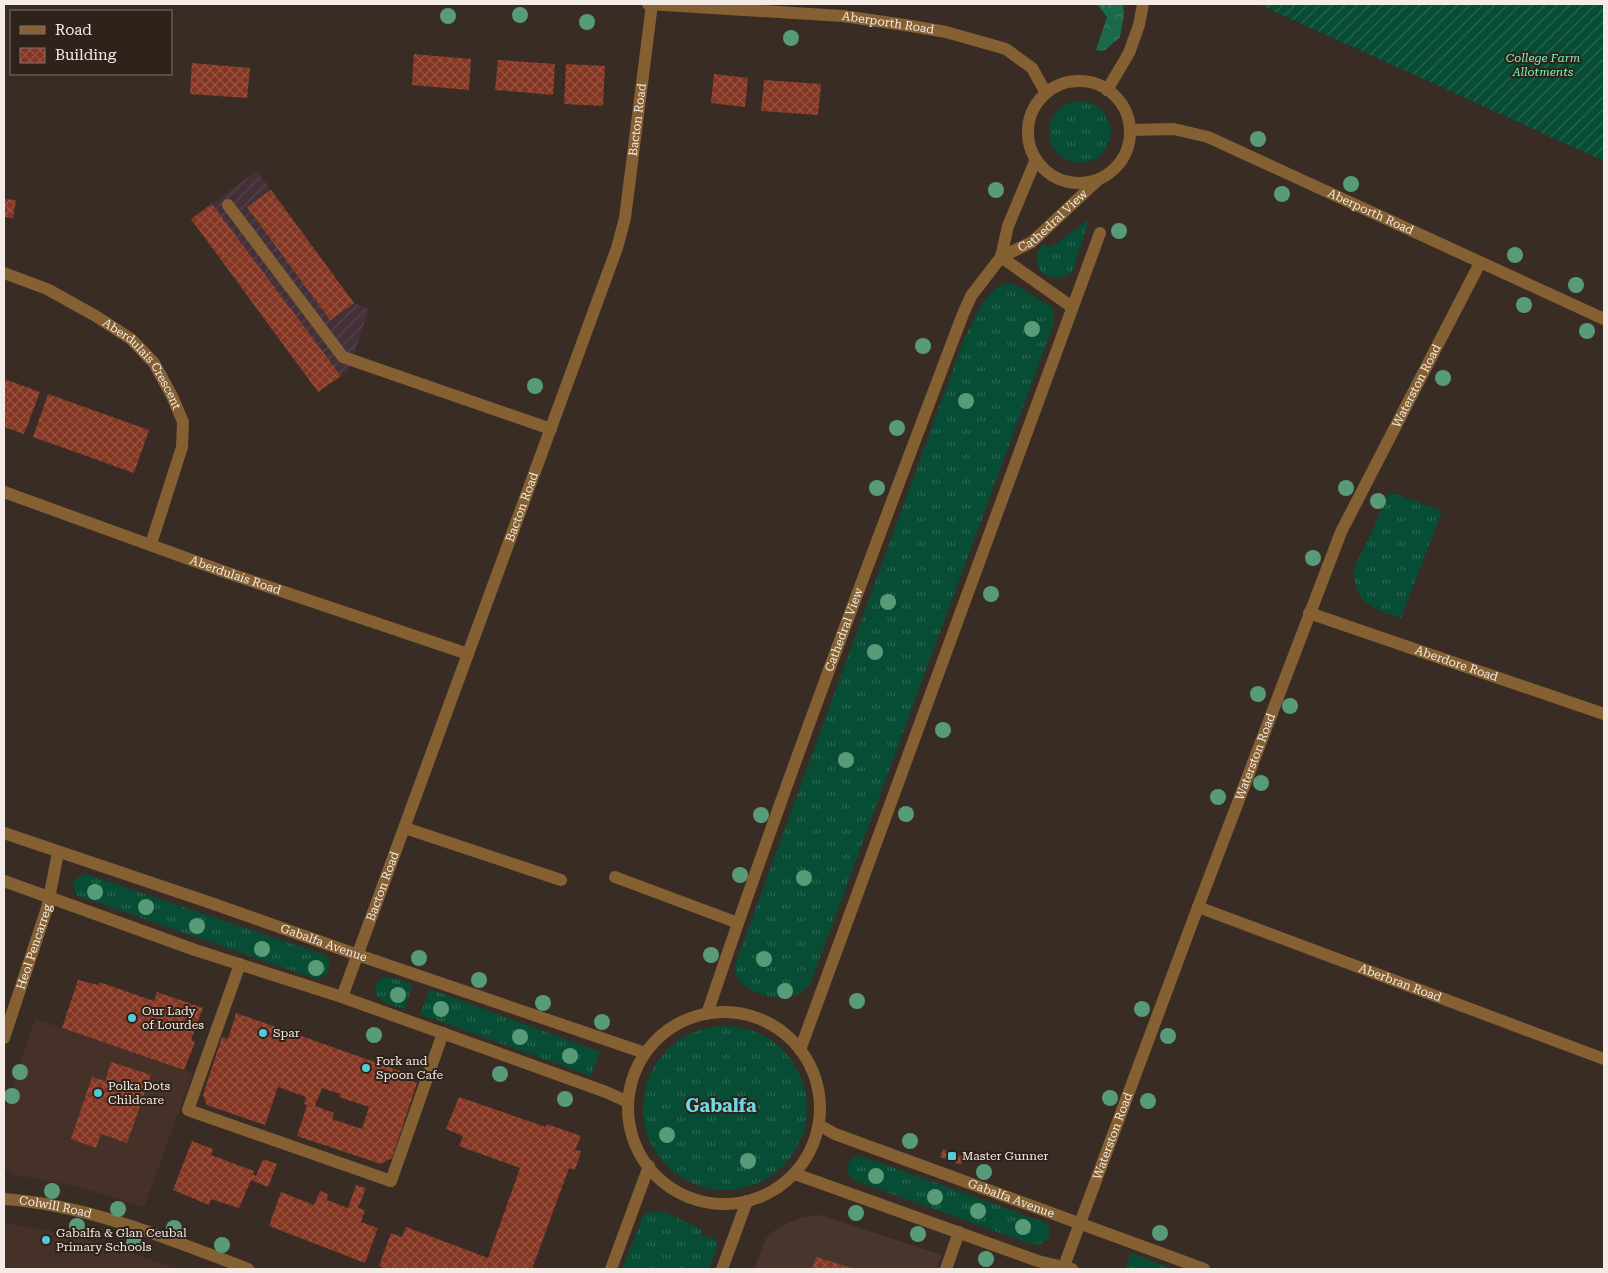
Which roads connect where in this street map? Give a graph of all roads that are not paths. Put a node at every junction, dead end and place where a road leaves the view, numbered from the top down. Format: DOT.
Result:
graph roads {
  1 [pos="650,4"];
  2 [pos="1143,4"];
  3 [pos="1108,90"];
  4 [pos="1046,93"];
  5 [pos="1130,130"];
  6 [pos="1036,159"];
  7 [pos="1099,179"];
  8 [pos="228,205"];
  9 [pos="1100,233"];
  10 [pos="1001,257"];
  11 [pos="1480,263"];
  12 [pos="4,273"];
  13 [pos="1072,307"];
  14 [pos="1604,319"];
  15 [pos="551,429"];
  16 [pos="4,492"];
  17 [pos="151,544"];
  18 [pos="1309,613"];
  19 [pos="468,654"];
  20 [pos="1604,714"];
  21 [pos="405,828"];
  22 [pos="4,833"];
  23 [pos="58,853"];
  24 [pos="615,877"];
  25 [pos="561,880"];
  26 [pos="4,881"];
  27 [pos="49,897"];
  28 [pos="1198,907"];
  29 [pos="738,922"];
  30 [pos="358,955"];
  31 [pos="240,964"];
  32 [pos="342,997"];
  33 [pos="707,1014"];
  34 [pos="443,1033"];
  35 [pos="4,1038"];
  36 [pos="800,1050"];
  37 [pos="642,1052"];
  38 [pos="1604,1060"];
  39 [pos="626,1101"];
  40 [pos="819,1125"];
  41 [pos="648,1166"];
  42 [pos="798,1175"];
  43 [pos="4,1199"];
  44 [pos="747,1200"];
  45 [pos="1081,1224"];
  46 [pos="959,1232"];
  47 [pos="1068,1268"];
  48 [pos="248,1269"];
  49 [pos="610,1269"];
  50 [pos="722,1269"];
  51 [pos="946,1269"];
  52 [pos="1204,1269"];
  1 -- 4 [label="street, Aberporth Road"];
  1 -- 15 [label="street, Bacton Road"];
  2 -- 3 [label="street"];
  3 -- 4 [label="street"];
  3 -- 5 [label="street"];
  4 -- 6 [label="street"];
  5 -- 7 [label="street"];
  5 -- 11 [label="street, Aberporth Road"];
  6 -- 7 [label="street"];
  6 -- 10 [label="street, Cathedral View"];
  7 -- 10 [label="street, Cathedral View"];
  8 -- 15 [label="street"];
  9 -- 13 [label="street"];
  10 -- 13 [label="street, Cathedral View"];
  10 -- 29 [label="street, Cathedral View"];
  11 -- 14 [label="street, Aberporth Road"];
  11 -- 18 [label="street, Waterston Road"];
  12 -- 17 [label="street, Aberdulais Crescent"];
  13 -- 36 [label="street"];
  15 -- 19 [label="street, Bacton Road"];
  16 -- 17 [label="street, Aberdulais Road"];
  17 -- 19 [label="street, Aberdulais Road"];
  18 -- 20 [label="street, Aberdore Road"];
  18 -- 28 [label="street, Waterston Road"];
  19 -- 21 [label="street, Bacton Road"];
  21 -- 25 [label="street"];
  21 -- 30 [label="street, Bacton Road"];
  22 -- 23 [label="street, Gabalfa Avenue"];
  23 -- 27 [label="street, Heol Pencarreg"];
  23 -- 30 [label="street, Gabalfa Avenue"];
  24 -- 29 [label="street"];
  26 -- 27 [label="street"];
  27 -- 31 [label="street"];
  27 -- 35 [label="street, Heol Pencarreg"];
  28 -- 38 [label="street, Aberbran Road"];
  28 -- 45 [label="street, Waterston Road"];
  29 -- 33 [label="street, Cathedral View"];
  30 -- 32 [label="street, Bacton Road"];
  30 -- 37 [label="street, Gabalfa Avenue"];
  31 -- 32 [label="street"];
  31 -- 34 [label="street"];
  32 -- 34 [label="street"];
  33 -- 36 [label="street"];
  33 -- 37 [label="street"];
  34 -- 39 [label="street"];
  36 -- 40 [label="street"];
  37 -- 39 [label="street"];
  39 -- 41 [label="street"];
  40 -- 42 [label="street"];
  40 -- 45 [label="street, Gabalfa Avenue"];
  41 -- 44 [label="street"];
  41 -- 49 [label="street"];
  42 -- 44 [label="street"];
  42 -- 46 [label="street"];
  43 -- 48 [label="street, Colwill Road"];
  44 -- 50 [label="street"];
  45 -- 47 [label="street, Waterston Road"];
  45 -- 52 [label="street, Gabalfa Avenue"];
  46 -- 47 [label="street"];
  46 -- 51 [label="street"];
}
